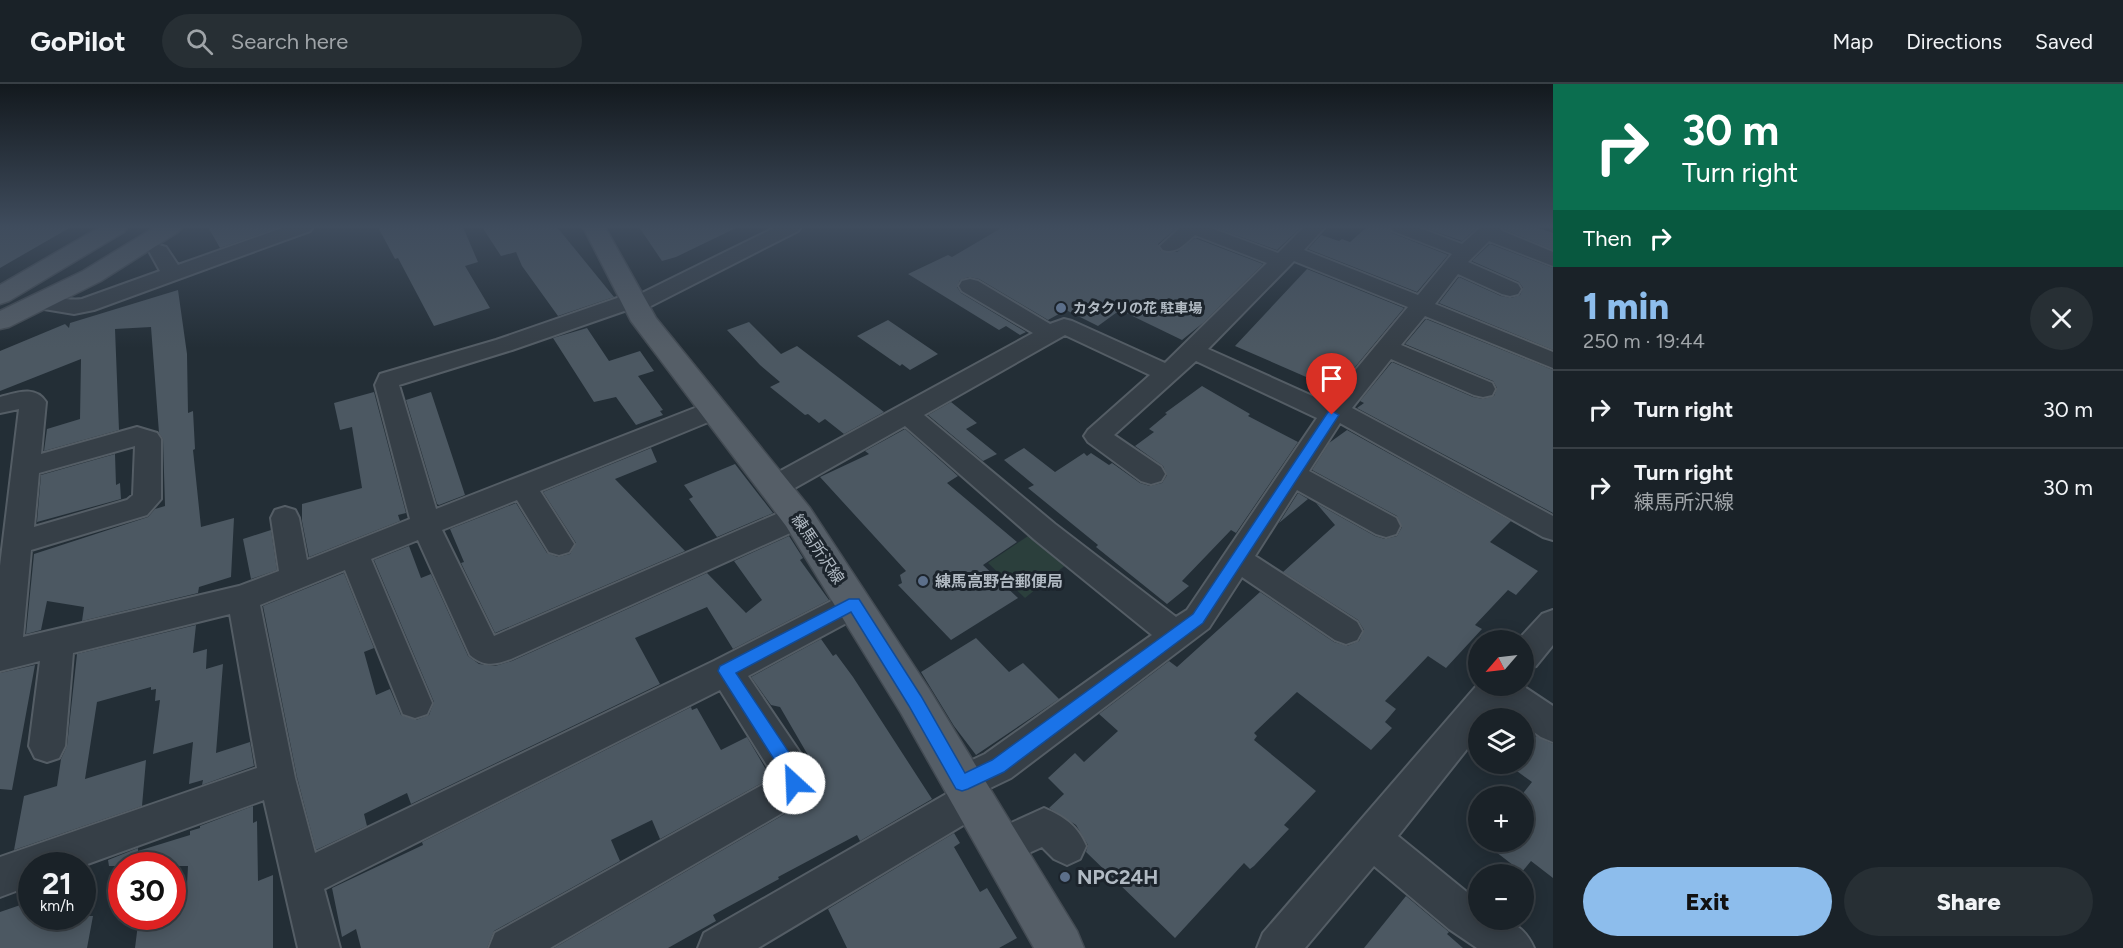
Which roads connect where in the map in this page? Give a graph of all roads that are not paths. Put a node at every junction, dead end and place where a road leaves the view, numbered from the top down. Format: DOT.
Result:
graph roads {
  1 [pos="48,267"];
  2 [pos="79,267"];
  3 [pos="106,267"];
  4 [pos="169,267"];
  5 [pos="188,267"];
  6 [pos="615,267"];
  7 [pos="706,267"];
  8 [pos="1274,267"];
  9 [pos="1317,267"];
  10 [pos="1452,267"];
  11 [pos="1475,267"];
  12 [pos="172,273"];
  13 [pos="970,286"];
  14 [pos="1510,289"];
  15 [pos="0,296"];
  16 [pos="40,302"];
  17 [pos="633,303"];
  18 [pos="1421,305"];
  19 [pos="0,316"];
  20 [pos="0,321"];
  21 [pos="1067,327"];
  22 [pos="1387,348"];
  23 [pos="1552,361"];
  24 [pos="1177,363"];
  25 [pos="1483,389"];
  26 [pos="0,405"];
  27 [pos="714,411"];
  28 [pos="1334,412"];
  29 [pos="906,413"];
  30 [pos="27,467"];
  31 [pos="1151,474"];
  32 [pos="1293,475"];
  33 [pos="523,487"];
  34 [pos="774,487"];
  35 [pos="798,517"];
  36 [pos="285,518"];
  37 [pos="426,526"];
  38 [pos="1386,526"];
  39 [pos="1553,529"];
  40 [pos="18,543"];
  41 [pos="559,544"];
  42 [pos="354,554"];
  43 [pos="1237,559"];
  44 [pos="296,577"];
  45 [pos="243,597"];
  46 [pos="854,604"];
  47 [pos="1553,623"];
  48 [pos="1346,631"];
  49 [pos="1175,635"];
  50 [pos="58,643"];
  51 [pos="1534,645"];
  52 [pos="2,657"];
  53 [pos="726,671"];
  54 [pos="1489,696"];
  55 [pos="1511,696"];
  56 [pos="415,703"];
  57 [pos="1553,726"];
  58 [pos="47,746"];
  59 [pos="277,778"];
  60 [pos="967,791"];
  61 [pos="1372,839"];
  62 [pos="1067,846"];
  63 [pos="1000,848"];
  64 [pos="0,877"];
  65 [pos="302,879"];
  66 [pos="320,948"];
  67 [pos="510,948"];
  68 [pos="719,948"];
  69 [pos="1060,948"];
  70 [pos="1278,948"];
  71 [pos="1513,948"];
  1 -- 15 [label="main road"];
  2 -- 19 [label="main road"];
  3 -- 16 [label="main road"];
  4 -- 12 [label="street"];
  5 -- 12 [label="street"];
  6 -- 17 [label="main road, 練馬所沢線"];
  7 -- 17 [label="street"];
  8 -- 24 [label="street"];
  9 -- 18 [label="street"];
  10 -- 18 [label="street"];
  11 -- 14 [label="street"];
  12 -- 16 [label="street"];
  13 -- 21 [label="street"];
  16 -- 20 [label="main road"];
  17 -- 27 [label="main road, 練馬所沢線"];
  17 -- 37 [label="street"];
  18 -- 22 [label="street"];
  18 -- 23 [label="street"];
  21 -- 24 [label="street"];
  21 -- 29 [label="street"];
  22 -- 25 [label="street"];
  22 -- 28 [label="street"];
  24 -- 28 [label="street"];
  24 -- 31 [label="street"];
  26 -- 30 [label="street"];
  27 -- 33 [label="street"];
  27 -- 34 [label="main road, 練馬所沢線"];
  28 -- 32 [label="street"];
  28 -- 39 [label="street"];
  29 -- 34 [label="street"];
  29 -- 49 [label="street"];
  30 -- 40 [label="street"];
  30 -- 40 [label="street"];
  32 -- 38 [label="street"];
  32 -- 43 [label="street"];
  33 -- 37 [label="street"];
  33 -- 41 [label="street"];
  34 -- 35 [label="main road, 練馬所沢線"];
  35 -- 37 [label="street"];
  35 -- 46 [label="main road, 練馬所沢線"];
  36 -- 44 [label="street"];
  37 -- 42 [label="street"];
  40 -- 52 [label="street"];
  42 -- 44 [label="street"];
  42 -- 56 [label="street"];
  43 -- 48 [label="street"];
  43 -- 49 [label="street"];
  44 -- 45 [label="street"];
  45 -- 50 [label="street"];
  45 -- 59 [label="street"];
  46 -- 53 [label="street"];
  46 -- 60 [label="main road, 練馬所沢線"];
  47 -- 51 [label="street"];
  49 -- 60 [label="street"];
  50 -- 52 [label="street"];
  50 -- 58 [label="street"];
  53 -- 65 [label="street"];
  53 -- 67 [label="street"];
  54 -- 61 [label="street"];
  55 -- 57 [label="street"];
  59 -- 64 [label="street"];
  59 -- 65 [label="street"];
  60 -- 63 [label="main road, 練馬所沢線"];
  60 -- 68 [label="street"];
  61 -- 70 [label="street"];
  61 -- 71 [label="street"];
  62 -- 63 [label="street"];
  63 -- 69 [label="main road, 練馬所沢線"];
  65 -- 66 [label="street"];
}
